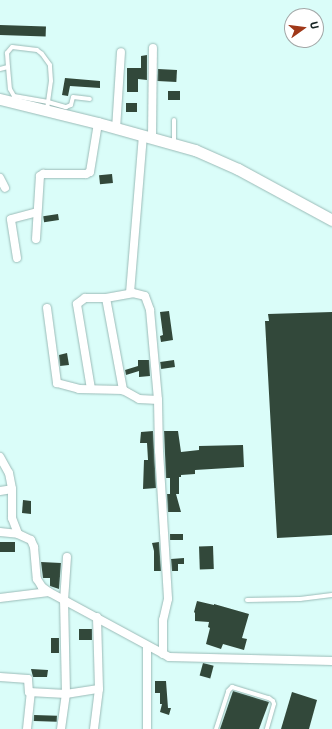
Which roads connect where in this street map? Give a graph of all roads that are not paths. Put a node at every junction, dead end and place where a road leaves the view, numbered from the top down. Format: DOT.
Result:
graph roads {
  1 [pos="154,48"];
  2 [pos="121,52"];
  3 [pos="8,67"];
  4 [pos="0,68"];
  5 [pos="0,99"];
  6 [pos="90,99"];
  7 [pos="47,106"];
  8 [pos="174,120"];
  9 [pos="98,123"];
  10 [pos="116,129"];
  11 [pos="147,137"];
  12 [pos="174,144"];
  13 [pos="0,178"];
  14 [pos="5,188"];
  15 [pos="36,212"];
  16 [pos="332,220"];
  17 [pos="36,239"];
  18 [pos="17,258"];
  19 [pos="130,293"];
  20 [pos="106,298"];
  21 [pos="48,308"];
  22 [pos="91,389"];
  23 [pos="124,390"];
  24 [pos="158,400"];
  25 [pos="0,457"];
  26 [pos="12,489"];
  27 [pos="0,491"];
  28 [pos="0,532"];
  29 [pos="18,534"];
  30 [pos="67,556"];
  31 [pos="49,592"];
  32 [pos="332,595"];
  33 [pos="0,598"];
  34 [pos="247,600"];
  35 [pos="64,601"];
  36 [pos="97,617"];
  37 [pos="147,646"];
  38 [pos="164,654"];
  39 [pos="332,661"];
  40 [pos="0,677"];
  41 [pos="99,689"];
  42 [pos="31,692"];
  43 [pos="66,694"];
  44 [pos="27,729"];
  45 [pos="60,729"];
  46 [pos="94,729"];
  47 [pos="147,729"];
  48 [pos="216,729"];
  49 [pos="267,729"];
  1 -- 11 [label="street"];
  2 -- 10 [label="street"];
  3 -- 4 [label="lane"];
  3 -- 7 [label="lane"];
  3 -- 7 [label="lane"];
  5 -- 7 [label="main road"];
  6 -- 7 [label="lane"];
  7 -- 9 [label="main road"];
  8 -- 12 [label="lane"];
  9 -- 10 [label="main road"];
  9 -- 15 [label="street"];
  10 -- 11 [label="main road"];
  11 -- 12 [label="main road"];
  11 -- 19 [label="street"];
  12 -- 16 [label="main road"];
  13 -- 14 [label="street"];
  15 -- 17 [label="street"];
  15 -- 18 [label="street"];
  19 -- 20 [label="street"];
  19 -- 24 [label="street"];
  20 -- 22 [label="street"];
  20 -- 23 [label="street"];
  21 -- 22 [label="street"];
  22 -- 23 [label="street"];
  23 -- 24 [label="street"];
  24 -- 38 [label="street"];
  25 -- 26 [label="street"];
  26 -- 27 [label="street"];
  26 -- 29 [label="street"];
  28 -- 29 [label="street"];
  29 -- 31 [label="street"];
  30 -- 35 [label="street"];
  31 -- 33 [label="street"];
  31 -- 35 [label="street"];
  32 -- 34 [label="lane"];
  35 -- 36 [label="street"];
  35 -- 43 [label="street"];
  36 -- 37 [label="street"];
  36 -- 41 [label="street"];
  37 -- 38 [label="street"];
  37 -- 47 [label="street"];
  38 -- 39 [label="street"];
  40 -- 42 [label="street"];
  41 -- 43 [label="street"];
  41 -- 46 [label="street"];
  42 -- 43 [label="street"];
  42 -- 44 [label="street"];
  43 -- 45 [label="street"];
  48 -- 49 [label="lane"];
}
